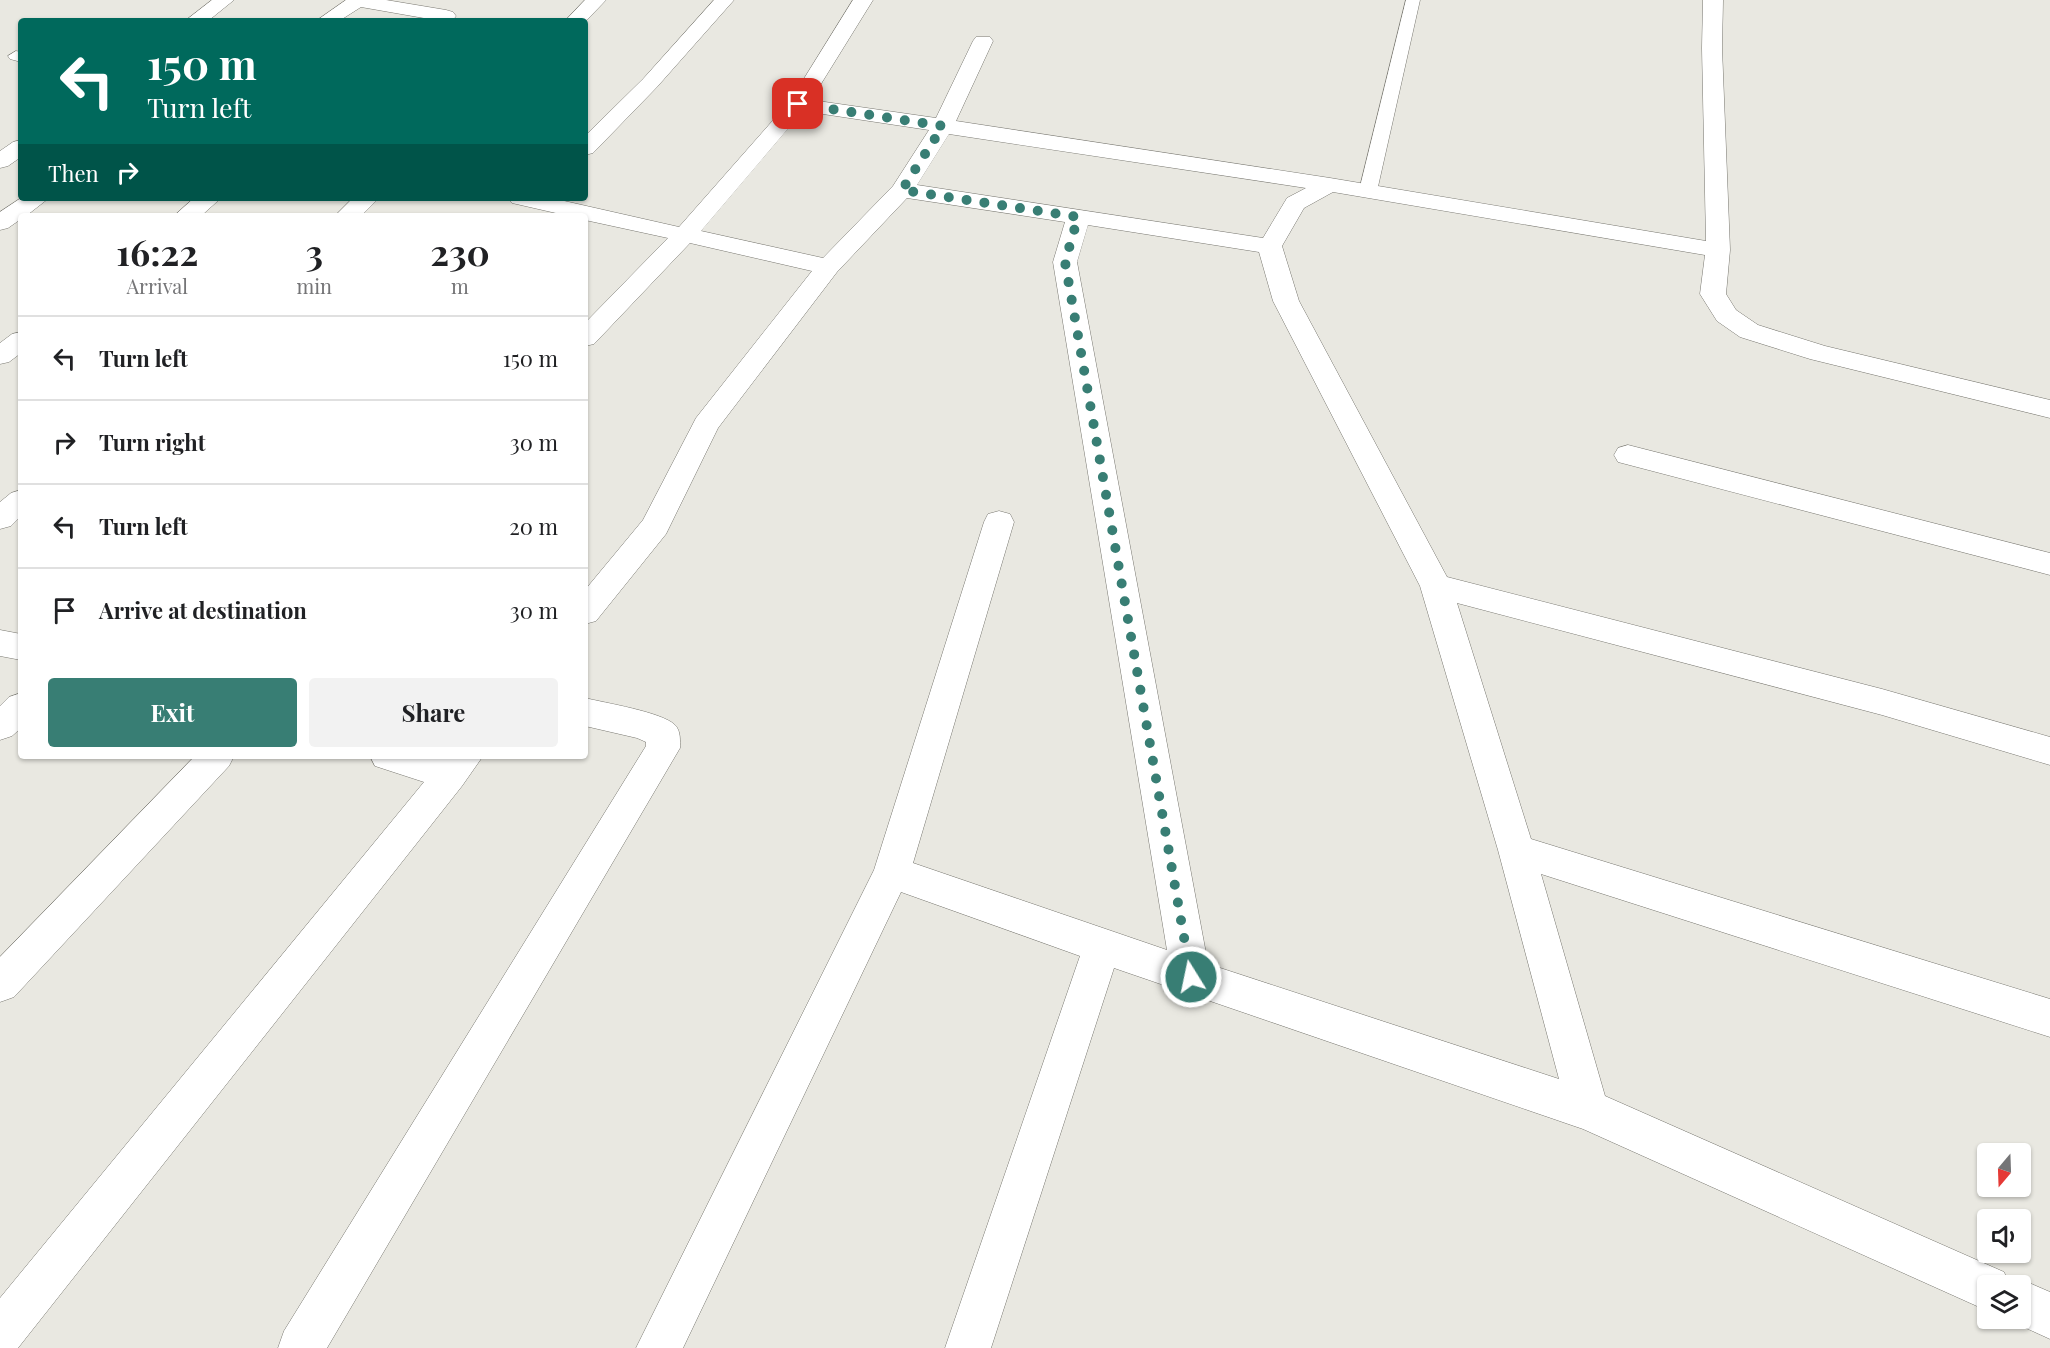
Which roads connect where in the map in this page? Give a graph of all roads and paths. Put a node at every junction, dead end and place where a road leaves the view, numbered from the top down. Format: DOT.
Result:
graph roads {
  1 [pos="224,0"];
  2 [pos="464,0"];
  3 [pos="596,0"];
  4 [pos="724,0"];
  5 [pos="863,0"];
  6 [pos="1413,0"];
  7 [pos="1713,0"];
  8 [pos="358,1"];
  9 [pos="199,18"];
  10 [pos="331,18"];
  11 [pos="442,18"];
  12 [pos="578,18"];
  13 [pos="983,41"];
  14 [pos="798,104"];
  15 [pos="943,126"];
  16 [pos="588,145"];
  17 [pos="18,149"];
  18 [pos="0,161"];
  19 [pos="1330,185"];
  20 [pos="902,190"];
  21 [pos="1368,191"];
  22 [pos="32,201"];
  23 [pos="205,201"];
  24 [pos="364,201"];
  25 [pos="527,203"];
  26 [pos="190,213"];
  27 [pos="350,213"];
  28 [pos="576,213"];
  29 [pos="588,215"];
  30 [pos="1078,217"];
  31 [pos="0,223"];
  32 [pos="685,235"];
  33 [pos="1270,246"];
  34 [pos="1718,250"];
  35 [pos="828,267"];
  36 [pos="588,335"];
  37 [pos="18,342"];
  38 [pos="0,356"];
  39 [pos="2050,409"];
  40 [pos="1628,455"];
  41 [pos="18,503"];
  42 [pos="0,518"];
  43 [pos="999,522"];
  44 [pos="2050,564"];
  45 [pos="1436,586"];
  46 [pos="588,608"];
  47 [pos="0,643"];
  48 [pos="18,646"];
  49 [pos="18,710"];
  50 [pos="588,713"];
  51 [pos="0,726"];
  52 [pos="2050,751"];
  53 [pos="214,759"];
  54 [pos="408,759"];
  55 [pos="458,766"];
  56 [pos="1516,850"];
  57 [pos="892,872"];
  58 [pos="1102,947"];
  59 [pos="1191,977"];
  60 [pos="0,984"];
  61 [pos="2050,1018"];
  62 [pos="1588,1110"];
  63 [pos="1977,1283"];
  64 [pos="2031,1307"];
  65 [pos="2050,1316"];
  66 [pos="0,1334"];
  67 [pos="301,1348"];
  68 [pos="659,1348"];
  69 [pos="968,1348"];
  1 -- 9 [label="street"];
  2 -- 11 [label="street"];
  3 -- 12 [label="street"];
  4 -- 16 [label="street"];
  5 -- 14 [label="street"];
  6 -- 21 [label="lane"];
  7 -- 34 [label="street"];
  8 -- 10 [label="street"];
  8 -- 11 [label="street"];
  13 -- 15 [label="street"];
  14 -- 15 [label="street"];
  14 -- 32 [label="street"];
  15 -- 19 [label="street"];
  15 -- 20 [label="street"];
  17 -- 18 [label="street"];
  19 -- 21 [label="street"];
  19 -- 33 [label="street"];
  20 -- 30 [label="street"];
  20 -- 35 [label="street"];
  21 -- 34 [label="street"];
  22 -- 31 [label="street"];
  23 -- 26 [label="street"];
  24 -- 27 [label="street"];
  25 -- 28 [label="street"];
  29 -- 32 [label="street"];
  30 -- 33 [label="street"];
  30 -- 59 [label="street"];
  32 -- 35 [label="street"];
  32 -- 36 [label="street"];
  33 -- 45 [label="street"];
  34 -- 39 [label="street"];
  35 -- 46 [label="street"];
  37 -- 38 [label="street"];
  40 -- 44 [label="street"];
  41 -- 42 [label="street"];
  43 -- 57 [label="street"];
  45 -- 52 [label="street"];
  45 -- 56 [label="street"];
  47 -- 48 [label="street"];
  49 -- 51 [label="street"];
  50 -- 67 [label="street"];
  53 -- 60 [label="street"];
  54 -- 55 [label="street"];
  55 -- 66 [label="street"];
  56 -- 61 [label="street"];
  56 -- 62 [label="street"];
  57 -- 58 [label="street"];
  57 -- 68 [label="street"];
  58 -- 59 [label="street"];
  58 -- 69 [label="street"];
  59 -- 62 [label="street"];
  62 -- 63 [label="street"];
  64 -- 65 [label="street"];
}
